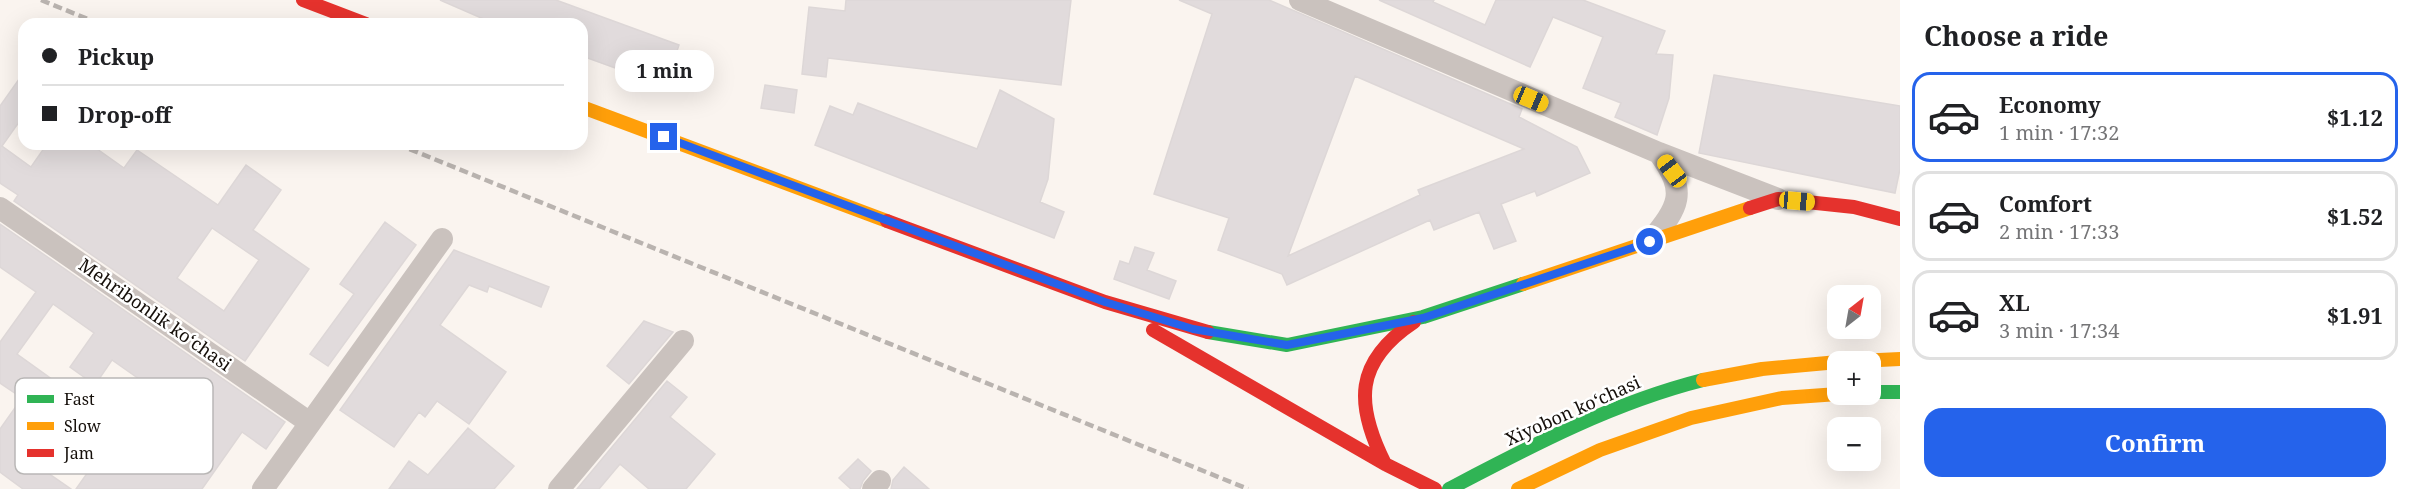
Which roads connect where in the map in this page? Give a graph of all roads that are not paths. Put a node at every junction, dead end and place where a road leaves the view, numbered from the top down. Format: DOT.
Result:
graph roads {
  1 [pos="303,0"];
  2 [pos="1300,0"];
  3 [pos="350,18"];
  4 [pos="588,109"];
  5 [pos="1659,153"];
  6 [pos="1778,199"];
  7 [pos="0,208"];
  8 [pos="1900,219"];
  9 [pos="442,240"];
  10 [pos="1650,242"];
  11 [pos="1105,302"];
  12 [pos="1423,318"];
  13 [pos="682,341"];
  14 [pos="1900,359"];
  15 [pos="1881,360"];
  16 [pos="1827,363"];
  17 [pos="1881,392"];
  18 [pos="1900,392"];
  19 [pos="1827,395"];
  20 [pos="310,423"];
  21 [pos="1385,464"];
  22 [pos="263,489"];
  23 [pos="559,489"];
  24 [pos="1435,489"];
  25 [pos="1449,489"];
  26 [pos="1518,489"];
  1 -- 3 [label="main road"];
  2 -- 5 [label="street"];
  4 -- 11 [label="main road"];
  5 -- 6 [label="street"];
  5 -- 10 [label="street"];
  6 -- 8 [label="main road"];
  6 -- 10 [label="main road"];
  7 -- 20 [label="street, Mehribonlik koʻchasi"];
  9 -- 20 [label="street"];
  10 -- 12 [label="main road"];
  11 -- 12 [label="main road"];
  11 -- 21 [label="main road"];
  12 -- 21 [label="main road"];
  13 -- 23 [label="street"];
  14 -- 15 [label="main road, Xiyobon koʻchasi"];
  16 -- 25 [label="main road, Xiyobon koʻchasi"];
  17 -- 18 [label="main road"];
  19 -- 26 [label="main road"];
  20 -- 22 [label="street"];
  21 -- 24 [label="main road"];
}
